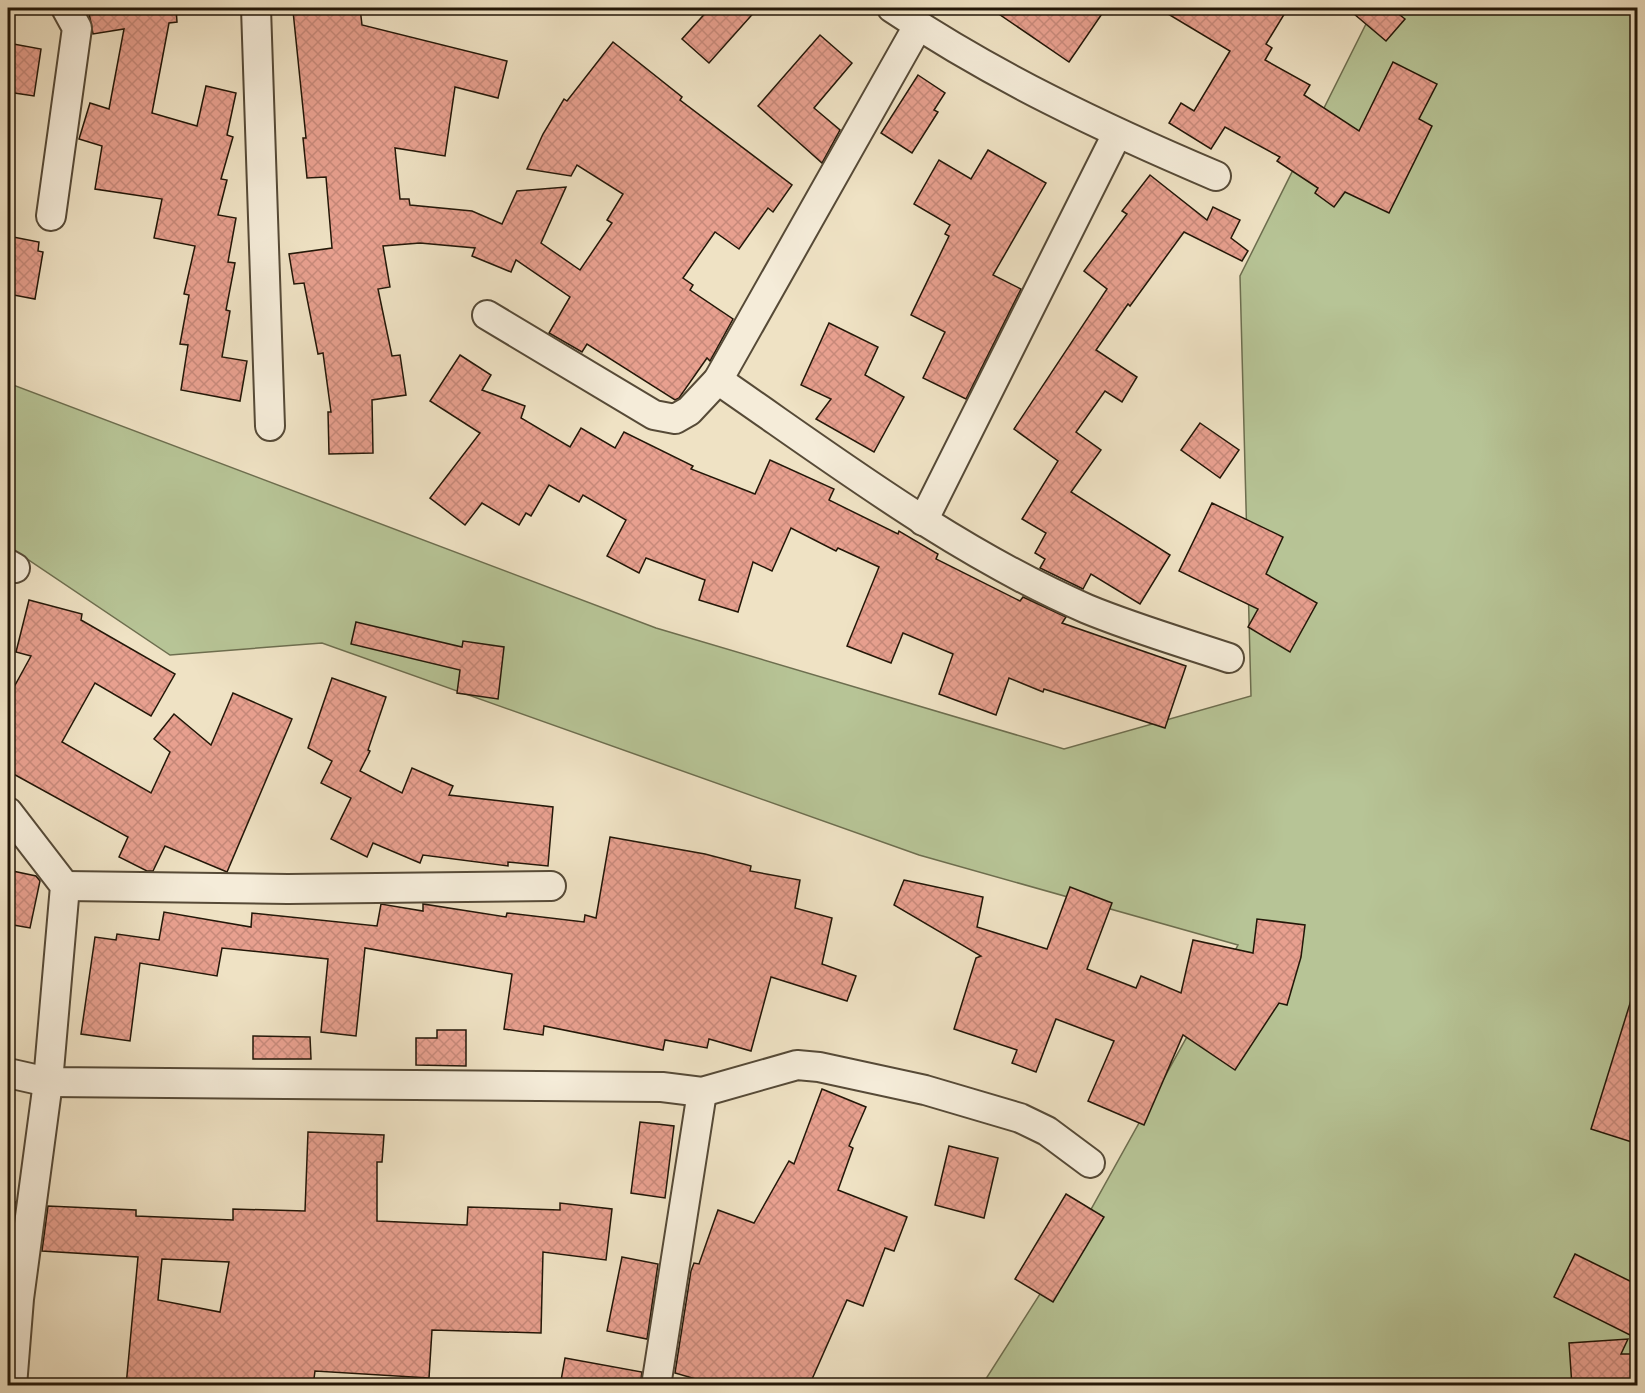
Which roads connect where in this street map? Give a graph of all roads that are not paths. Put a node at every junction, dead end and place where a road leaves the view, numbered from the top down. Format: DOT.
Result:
graph roads {
  1 [pos="66,8"];
  2 [pos="256,8"];
  3 [pos="892,8"];
  4 [pos="918,26"];
  5 [pos="1117,134"];
  6 [pos="1216,176"];
  7 [pos="51,216"];
  8 [pos="487,315"];
  9 [pos="718,380"];
  10 [pos="270,426"];
  11 [pos="923,521"];
  12 [pos="1229,658"];
  13 [pos="8,812"];
  14 [pos="65,886"];
  15 [pos="550,886"];
  16 [pos="8,1073"];
  17 [pos="48,1082"];
  18 [pos="702,1092"];
  19 [pos="1090,1162"];
  20 [pos="13,1298"];
  21 [pos="12,1386"];
  22 [pos="656,1386"];
  1 -- 7 [label="street"];
  2 -- 10 [label="street"];
  3 -- 4 [label="street"];
  4 -- 5 [label="street"];
  4 -- 9 [label="street"];
  5 -- 6 [label="street"];
  5 -- 11 [label="street"];
  8 -- 9 [label="street"];
  9 -- 11 [label="street"];
  11 -- 12 [label="street"];
  13 -- 14 [label="street"];
  14 -- 15 [label="street"];
  14 -- 17 [label="street"];
  16 -- 17 [label="street"];
  17 -- 18 [label="street"];
  17 -- 20 [label="street"];
  18 -- 19 [label="street"];
  18 -- 22 [label="street"];
  20 -- 21 [label="street"];
}
